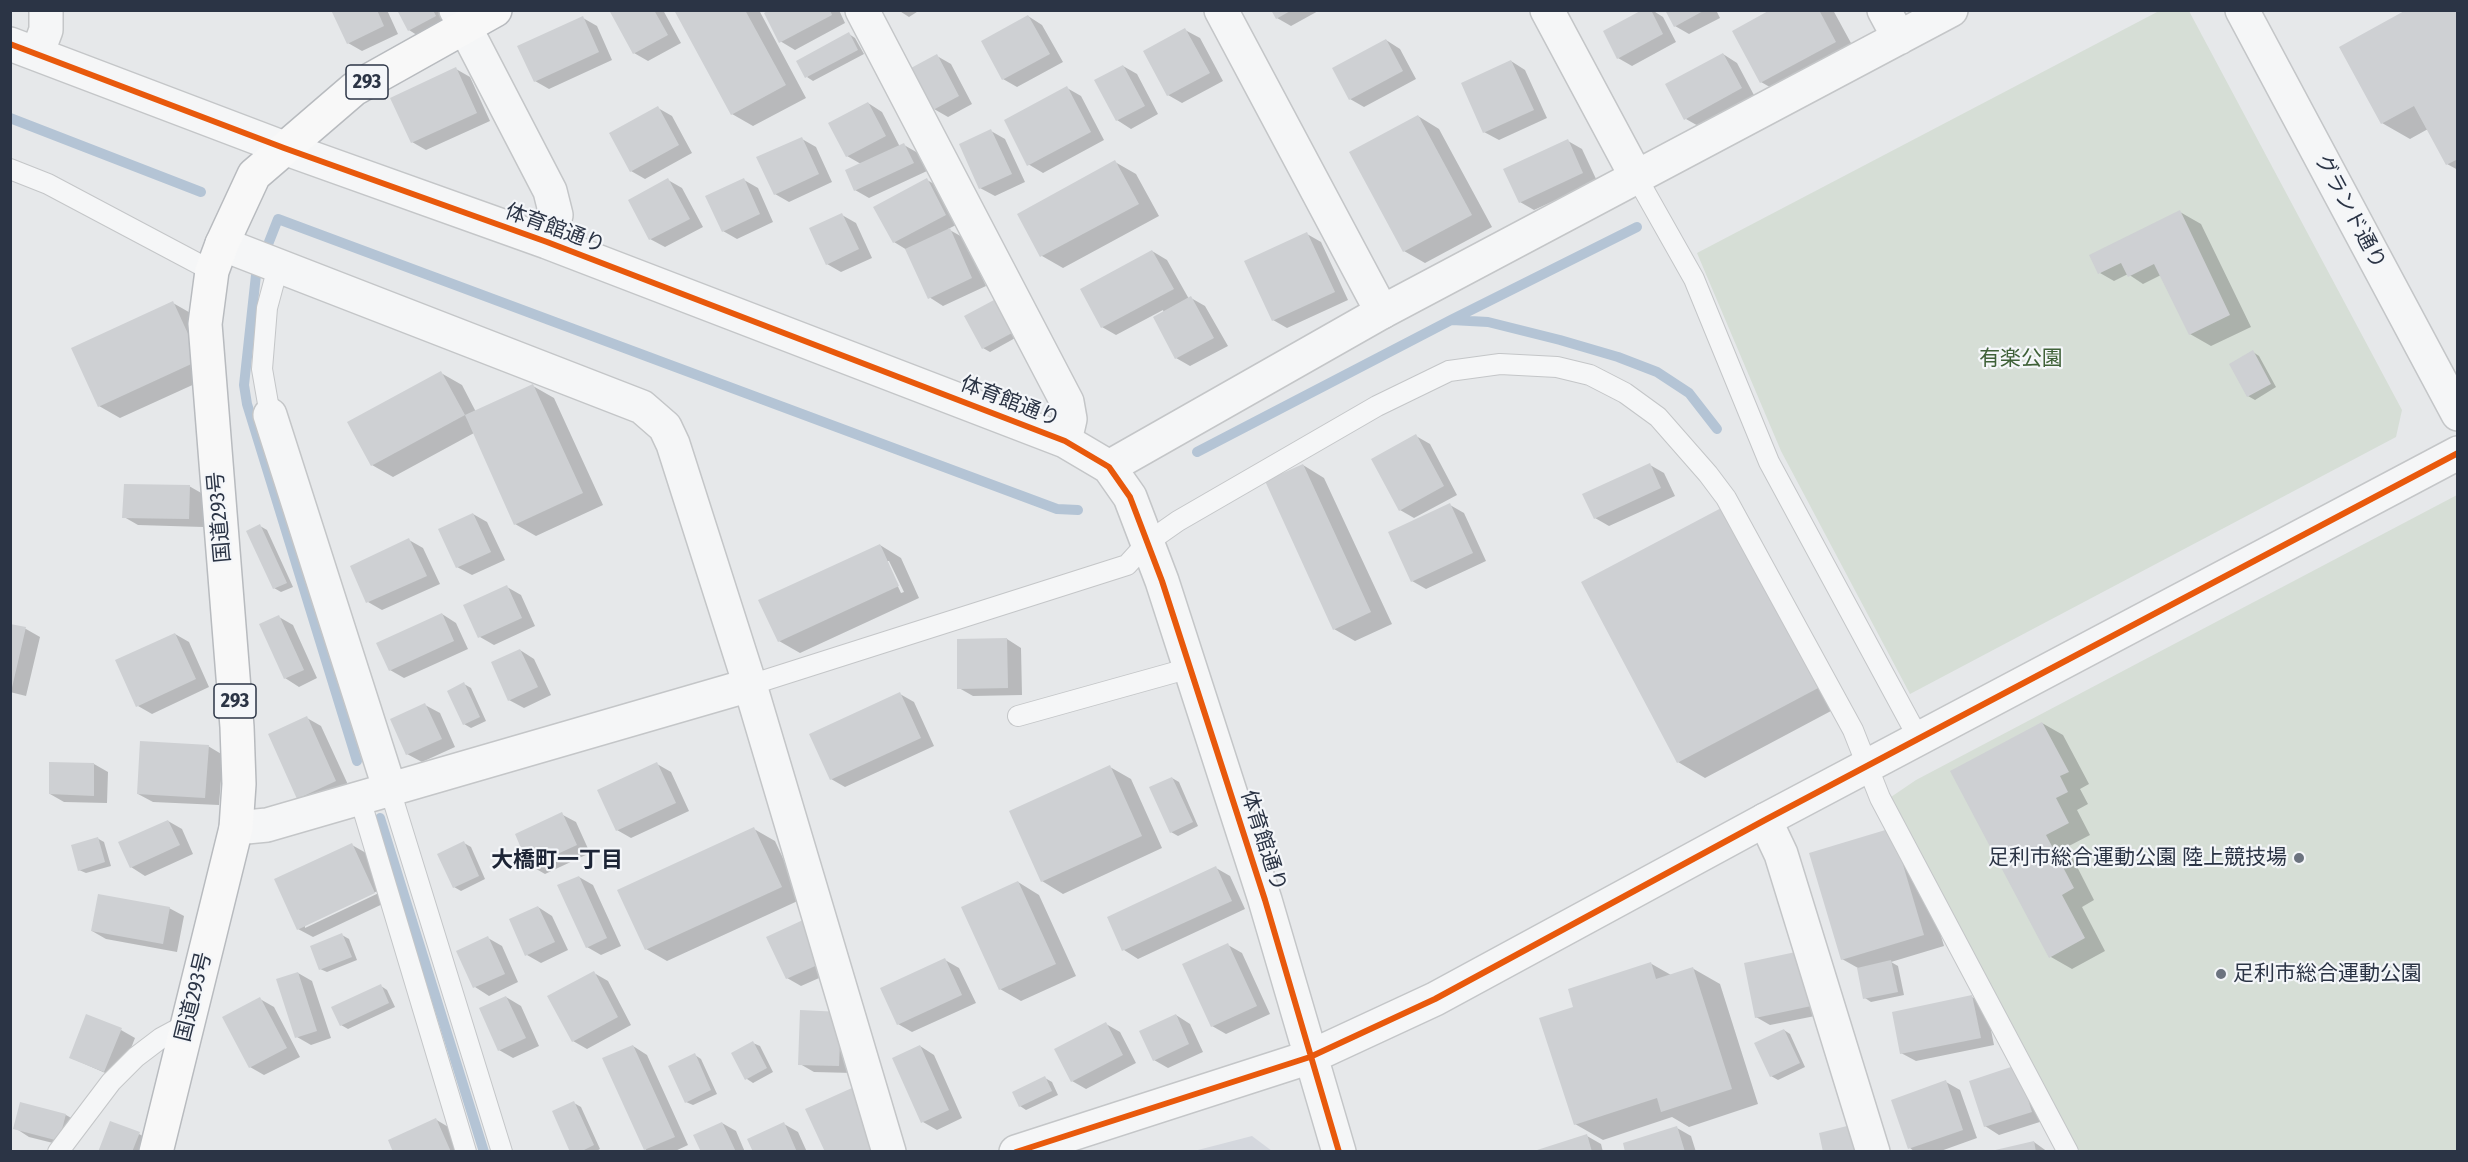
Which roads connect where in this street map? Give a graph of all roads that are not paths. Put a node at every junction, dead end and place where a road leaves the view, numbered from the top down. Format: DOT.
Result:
graph roads {
  1 [pos="46,10"];
  2 [pos="495,10"];
  3 [pos="862,10"];
  4 [pos="1221,10"];
  5 [pos="1546,10"];
  6 [pos="1952,10"];
  7 [pos="2242,10"];
  8 [pos="460,19"];
  9 [pos="1892,24"];
  10 [pos="24,49"];
  11 [pos="284,148"];
  12 [pos="10,169"];
  13 [pos="1637,178"];
  14 [pos="547,242"];
  15 [pos="217,257"];
  16 [pos="278,267"];
  17 [pos="1382,312"];
  18 [pos="2457,414"];
  19 [pos="270,415"];
  20 [pos="1065,441"];
  21 [pos="2457,453"];
  22 [pos="1109,467"];
  23 [pos="1148,542"];
  24 [pos="1190,668"];
  25 [pos="750,685"];
  26 [pos="1018,716"];
  27 [pos="1919,739"];
  28 [pos="1867,766"];
  29 [pos="375,794"];
  30 [pos="1765,820"];
  31 [pos="236,828"];
  32 [pos="187,1024"];
  33 [pos="1310,1057"];
  34 [pos="58,1152"];
  35 [pos="156,1152"];
  36 [pos="466,1152"];
  37 [pos="502,1152"];
  38 [pos="889,1152"];
  39 [pos="1016,1152"];
  40 [pos="1339,1152"];
  41 [pos="1873,1152"];
  42 [pos="2068,1152"];
  1 -- 10 [label="street"];
  2 -- 8 [label="highway, 国道293号 / 293"];
  3 -- 20 [label="street"];
  4 -- 17 [label="street"];
  5 -- 13 [label="street"];
  6 -- 9 [label="street"];
  7 -- 18 [label="street, グランド通り"];
  8 -- 11 [label="highway, 国道293号 / 293"];
  8 -- 14 [label="street"];
  9 -- 13 [label="street"];
  10 -- 11 [label="street, 体育館通り"];
  11 -- 14 [label="street, 体育館通り"];
  11 -- 15 [label="highway, 国道293号 / 293"];
  12 -- 15 [label="lane"];
  13 -- 17 [label="street"];
  13 -- 27 [label="lane"];
  14 -- 20 [label="street, 体育館通り"];
  15 -- 16 [label="street"];
  15 -- 31 [label="highway, 国道293号 / 293"];
  16 -- 19 [label="lane"];
  16 -- 25 [label="street"];
  17 -- 22 [label="street"];
  19 -- 29 [label="street"];
  20 -- 22 [label="street, 体育館通り"];
  21 -- 27 [label="street"];
  22 -- 23 [label="street, 体育館通り"];
  23 -- 24 [label="street, 体育館通り"];
  23 -- 25 [label="lane"];
  23 -- 28 [label="lane"];
  24 -- 26 [label="lane"];
  24 -- 33 [label="street, 体育館通り"];
  25 -- 29 [label="street"];
  25 -- 38 [label="street"];
  27 -- 28 [label="street"];
  28 -- 30 [label="street"];
  28 -- 42 [label="lane"];
  29 -- 31 [label="street"];
  29 -- 36 [label="lane"];
  29 -- 37 [label="lane"];
  30 -- 33 [label="street"];
  30 -- 41 [label="street"];
  31 -- 32 [label="highway, 国道293号 / 293"];
  32 -- 34 [label="lane"];
  32 -- 35 [label="highway, 国道293号 / 293"];
  33 -- 39 [label="street"];
  33 -- 40 [label="street, 体育館通り"];
}
